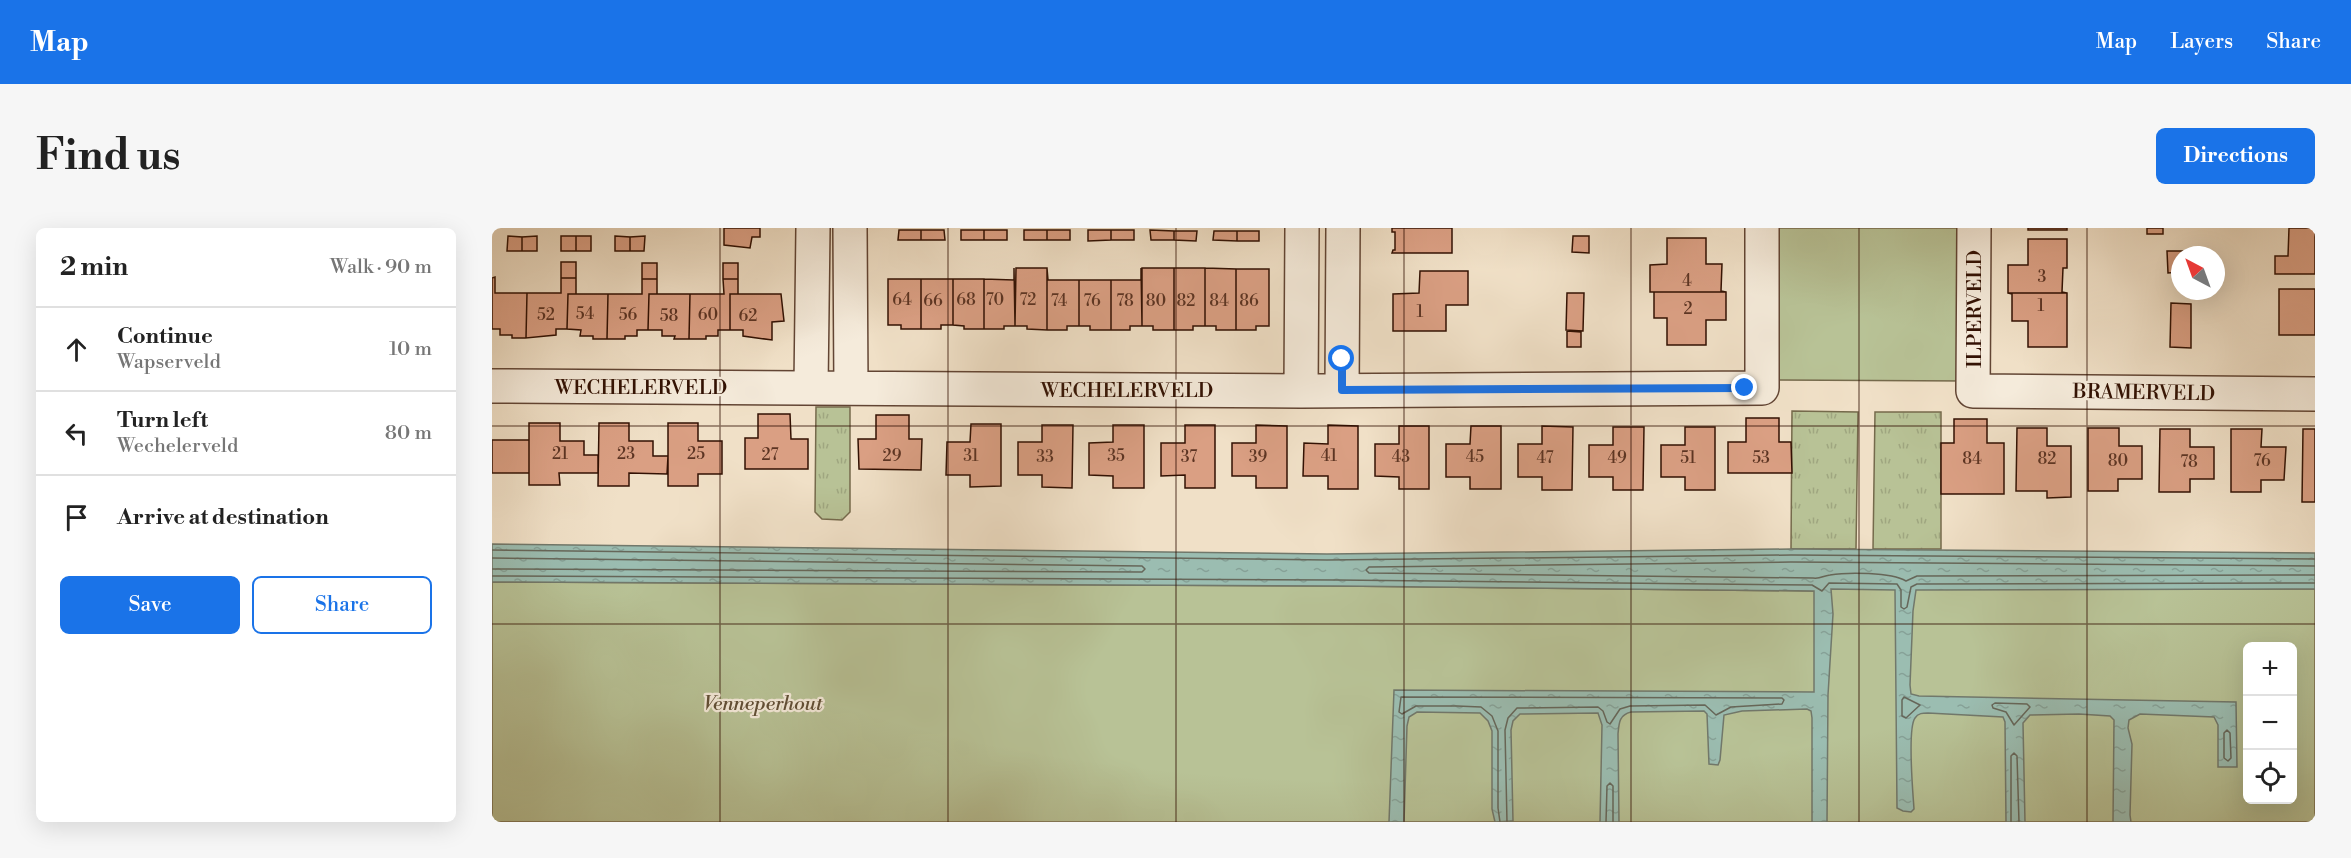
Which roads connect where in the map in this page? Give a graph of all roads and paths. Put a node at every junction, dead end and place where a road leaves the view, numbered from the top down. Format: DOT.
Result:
graph roads {
  1 [pos="813,228"];
  2 [pos="850,228"];
  3 [pos="1302,228"];
  4 [pos="1343,228"];
  5 [pos="1762,228"];
  6 [pos="1974,228"];
  7 [pos="492,386"];
  8 [pos="811,387"];
  9 [pos="851,388"];
  10 [pos="1342,390"];
  11 [pos="1301,391"];
  12 [pos="1973,391"];
  13 [pos="2315,394"];
  1 -- 8 [label="street"];
  2 -- 9 [label="street"];
  3 -- 11 [label="street"];
  4 -- 10 [label="street"];
  5 -- 10 [label="street, WECHELERVELD"];
  6 -- 12 [label="street, ILPERVELD"];
  7 -- 8 [label="street, WECHELERVELD"];
  8 -- 9 [label="street, WECHELERVELD"];
  9 -- 11 [label="street, WECHELERVELD"];
  10 -- 11 [label="street, WECHELERVELD"];
  12 -- 13 [label="street, BRAMERVELD"];
}
